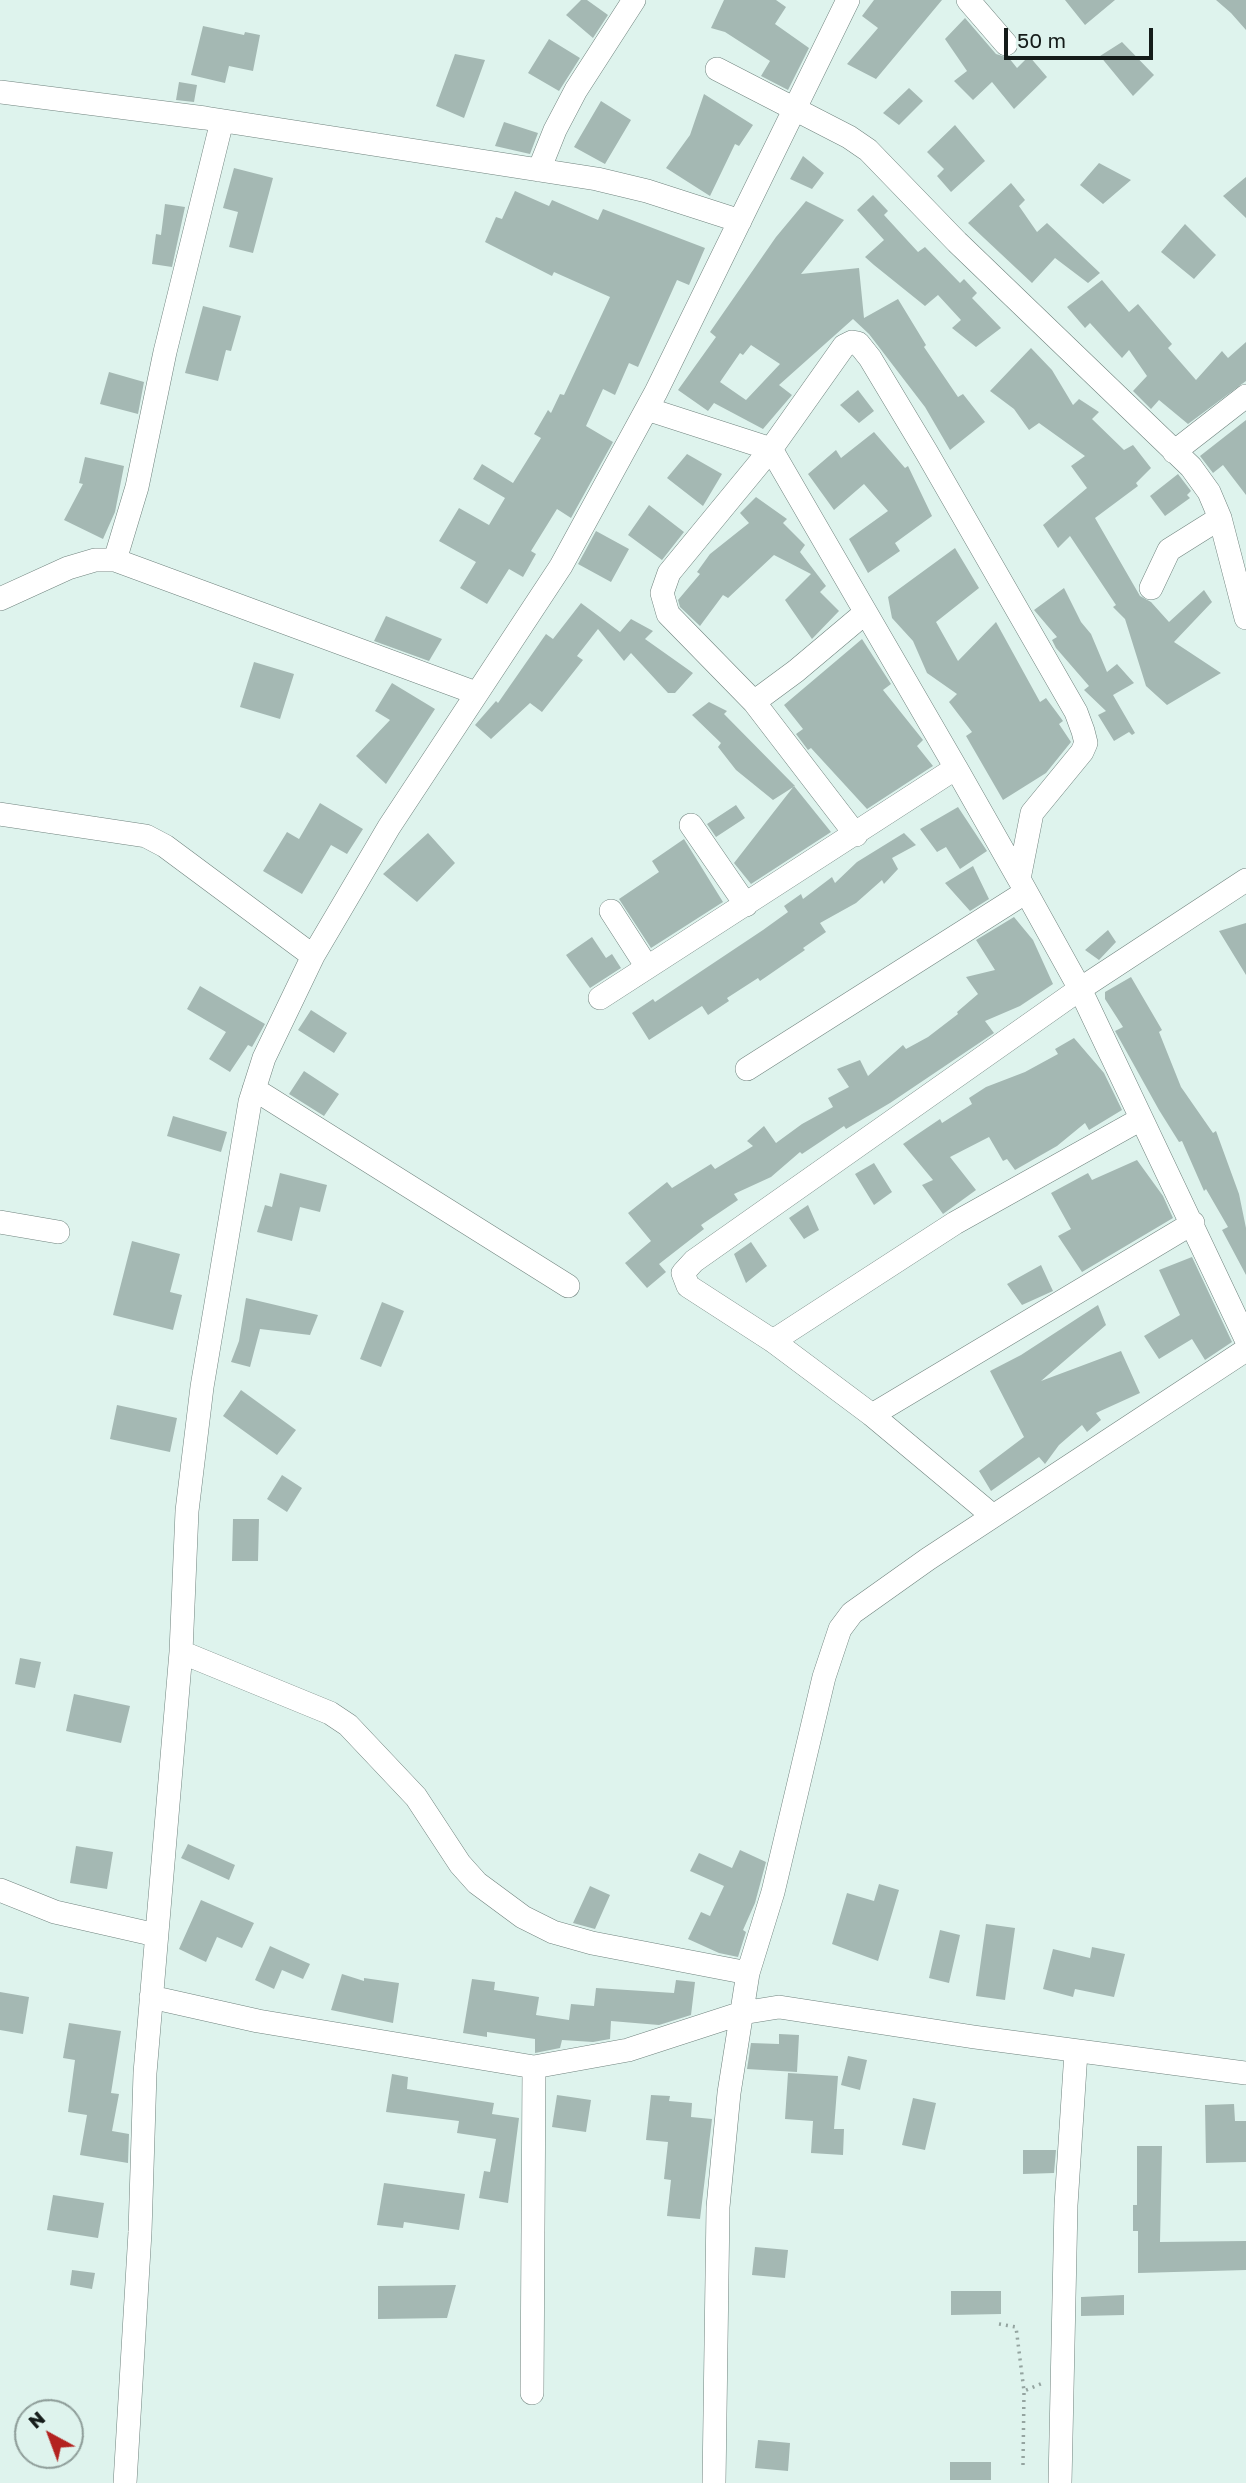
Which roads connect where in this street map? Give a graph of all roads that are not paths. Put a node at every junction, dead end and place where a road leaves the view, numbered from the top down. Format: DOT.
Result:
graph roads {
  1 [pos="634,0"];
  2 [pos="848,0"];
  3 [pos="968,0"];
  4 [pos="1006,44"];
  5 [pos="717,69"];
  6 [pos="0,92"];
  7 [pos="796,112"];
  8 [pos="222,121"];
  9 [pos="539,170"];
  10 [pos="740,221"];
  11 [pos="1246,396"];
  12 [pos="647,409"];
  13 [pos="771,449"];
  14 [pos="1174,452"];
  15 [pos="1220,518"];
  16 [pos="115,560"];
  17 [pos="1151,588"];
  18 [pos="0,599"];
  19 [pos="865,613"];
  20 [pos="1246,618"];
  21 [pos="476,693"];
  22 [pos="754,702"];
  23 [pos="956,768"];
  24 [pos="0,814"];
  25 [pos="691,824"];
  26 [pos="856,835"];
  27 [pos="1246,880"];
  28 [pos="1022,885"];
  29 [pos="746,905"];
  30 [pos="611,911"];
  31 [pos="313,956"];
  32 [pos="647,967"];
  33 [pos="1080,989"];
  34 [pos="600,998"];
  35 [pos="747,1069"];
  36 [pos="254,1089"];
  37 [pos="1141,1119"];
  38 [pos="0,1222"];
  39 [pos="1193,1223"];
  40 [pos="58,1232"];
  41 [pos="568,1286"];
  42 [pos="1246,1339"];
  43 [pos="773,1340"];
  44 [pos="1246,1350"];
  45 [pos="872,1415"];
  46 [pos="993,1516"];
  47 [pos="181,1652"];
  48 [pos="0,1890"];
  49 [pos="156,1935"];
  50 [pos="748,1973"];
  51 [pos="151,1997"];
  52 [pos="742,2013"];
  53 [pos="1076,2052"];
  54 [pos="534,2067"];
  55 [pos="1246,2073"];
  56 [pos="532,2393"];
  57 [pos="125,2483"];
  58 [pos="714,2483"];
  59 [pos="1060,2483"];
  1 -- 9 [label="street"];
  2 -- 7 [label="street"];
  3 -- 4 [label="street"];
  5 -- 7 [label="street"];
  6 -- 8 [label="street"];
  7 -- 10 [label="street"];
  7 -- 14 [label="street"];
  8 -- 9 [label="street"];
  8 -- 16 [label="street"];
  9 -- 10 [label="street"];
  10 -- 12 [label="street"];
  11 -- 14 [label="street"];
  12 -- 13 [label="street"];
  12 -- 21 [label="street"];
  13 -- 19 [label="street"];
  13 -- 22 [label="street"];
  13 -- 28 [label="street"];
  14 -- 15 [label="street"];
  15 -- 17 [label="street"];
  15 -- 20 [label="street"];
  16 -- 18 [label="street"];
  16 -- 21 [label="street"];
  19 -- 22 [label="street"];
  19 -- 23 [label="street"];
  21 -- 31 [label="street"];
  22 -- 26 [label="street"];
  23 -- 26 [label="street"];
  23 -- 28 [label="street"];
  24 -- 31 [label="street"];
  25 -- 29 [label="street"];
  26 -- 29 [label="street"];
  27 -- 33 [label="street"];
  28 -- 33 [label="street"];
  28 -- 35 [label="street"];
  29 -- 32 [label="street"];
  30 -- 32 [label="street"];
  31 -- 36 [label="street"];
  32 -- 34 [label="street"];
  33 -- 37 [label="street"];
  33 -- 43 [label="street"];
  36 -- 41 [label="street"];
  36 -- 47 [label="street"];
  37 -- 39 [label="street"];
  37 -- 43 [label="street"];
  38 -- 40 [label="street"];
  39 -- 42 [label="street"];
  39 -- 45 [label="street"];
  43 -- 45 [label="street"];
  44 -- 46 [label="street"];
  45 -- 46 [label="street"];
  46 -- 50 [label="street"];
  47 -- 49 [label="street"];
  47 -- 50 [label="street"];
  48 -- 49 [label="street"];
  49 -- 51 [label="street"];
  50 -- 52 [label="street"];
  51 -- 54 [label="street"];
  51 -- 57 [label="street"];
  52 -- 53 [label="street"];
  52 -- 54 [label="street"];
  52 -- 58 [label="street"];
  53 -- 55 [label="street"];
  53 -- 59 [label="street"];
  54 -- 56 [label="street"];
}
